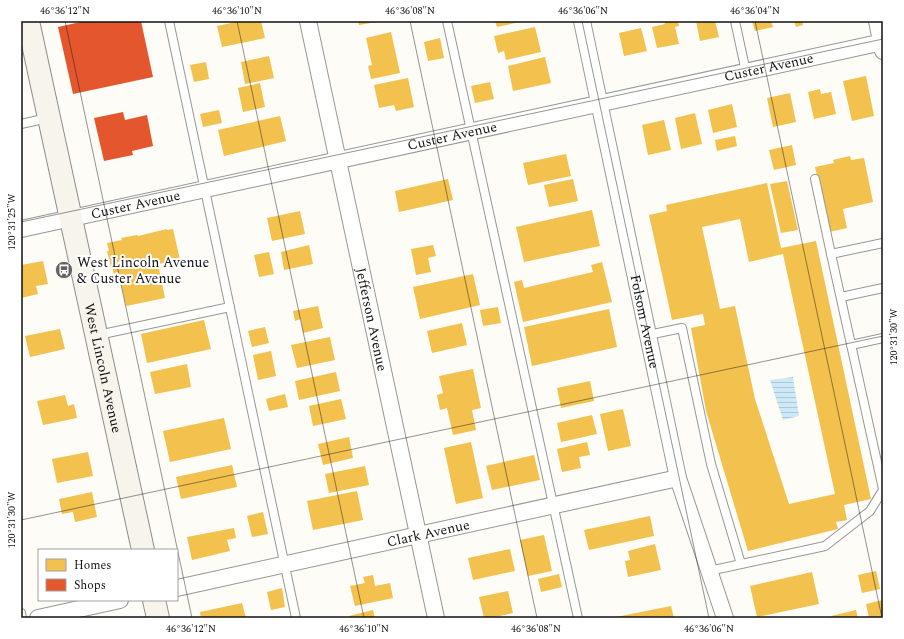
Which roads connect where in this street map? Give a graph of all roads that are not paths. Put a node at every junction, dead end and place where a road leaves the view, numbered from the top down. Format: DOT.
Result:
graph roads {
  1 [pos="169,21"];
  2 [pos="308,21"];
  3 [pos="447,21"];
  4 [pos="582,21"];
  5 [pos="736,21"];
  6 [pos="877,21"];
  7 [pos="29,23"];
  8 [pos="882,45"];
  9 [pos="746,72"];
  10 [pos="600,104"];
  11 [pos="49,118"];
  12 [pos="21,124"];
  13 [pos="470,132"];
  14 [pos="337,160"];
  15 [pos="815,179"];
  16 [pos="206,189"];
  17 [pos="70,218"];
  18 [pos="21,229"];
  19 [pos="883,243"];
  20 [pos="832,254"];
  21 [pos="883,288"];
  22 [pos="841,298"];
  23 [pos="230,307"];
  24 [pos="96,335"];
  25 [pos="648,335"];
  26 [pos="883,338"];
  27 [pos="851,345"];
  28 [pos="678,478"];
  29 [pos="883,490"];
  30 [pos="554,505"];
  31 [pos="418,535"];
  32 [pos="143,549"];
  33 [pos="284,564"];
  34 [pos="741,564"];
  35 [pos="709,571"];
  36 [pos="178,588"];
  37 [pos="115,601"];
  38 [pos="154,601"];
  39 [pos="21,613"];
  40 [pos="22,618"];
  41 [pos="38,618"];
  42 [pos="158,618"];
  43 [pos="296,618"];
  44 [pos="436,618"];
  45 [pos="578,618"];
  46 [pos="725,618"];
  1 -- 16 [label="lane"];
  2 -- 14 [label="street, Jefferson Avenue"];
  3 -- 13 [label="lane"];
  4 -- 10 [label="street, Folsom Avenue"];
  5 -- 9 [label="lane"];
  6 -- 8 [label="street"];
  7 -- 11 [label="main road, West Lincoln Avenue"];
  8 -- 9 [label="street, Custer Avenue"];
  9 -- 10 [label="street, Custer Avenue"];
  10 -- 13 [label="street, Custer Avenue"];
  10 -- 25 [label="street, Folsom Avenue"];
  11 -- 12 [label="lane"];
  11 -- 17 [label="main road, West Lincoln Avenue"];
  13 -- 14 [label="street, Custer Avenue"];
  13 -- 30 [label="lane"];
  14 -- 16 [label="street, Custer Avenue"];
  14 -- 31 [label="street, Jefferson Avenue"];
  15 -- 20 [label="lane"];
  16 -- 17 [label="street, Custer Avenue"];
  16 -- 23 [label="lane"];
  17 -- 18 [label="street, Custer Avenue"];
  17 -- 24 [label="main road, West Lincoln Avenue"];
  19 -- 20 [label="lane"];
  20 -- 22 [label="lane"];
  21 -- 22 [label="lane"];
  22 -- 27 [label="lane"];
  23 -- 24 [label="lane"];
  23 -- 33 [label="lane"];
  24 -- 32 [label="main road, West Lincoln Avenue"];
  25 -- 28 [label="street, Folsom Avenue"];
  25 -- 34 [label="lane"];
  26 -- 27 [label="lane"];
  27 -- 29 [label="lane"];
  28 -- 30 [label="street, Clark Avenue"];
  28 -- 35 [label="street, Folsom Avenue"];
  29 -- 34 [label="lane"];
  30 -- 31 [label="street, Clark Avenue"];
  30 -- 45 [label="lane"];
  31 -- 33 [label="street, Clark Avenue"];
  31 -- 44 [label="street, Jefferson Avenue"];
  33 -- 36 [label="street, Clark Avenue"];
  33 -- 43 [label="lane"];
  34 -- 35 [label="lane"];
  35 -- 46 [label="street, Folsom Avenue"];
  37 -- 41 [label="street"];
  38 -- 42 [label="main road"];
  39 -- 40 [label="lane"];
}
